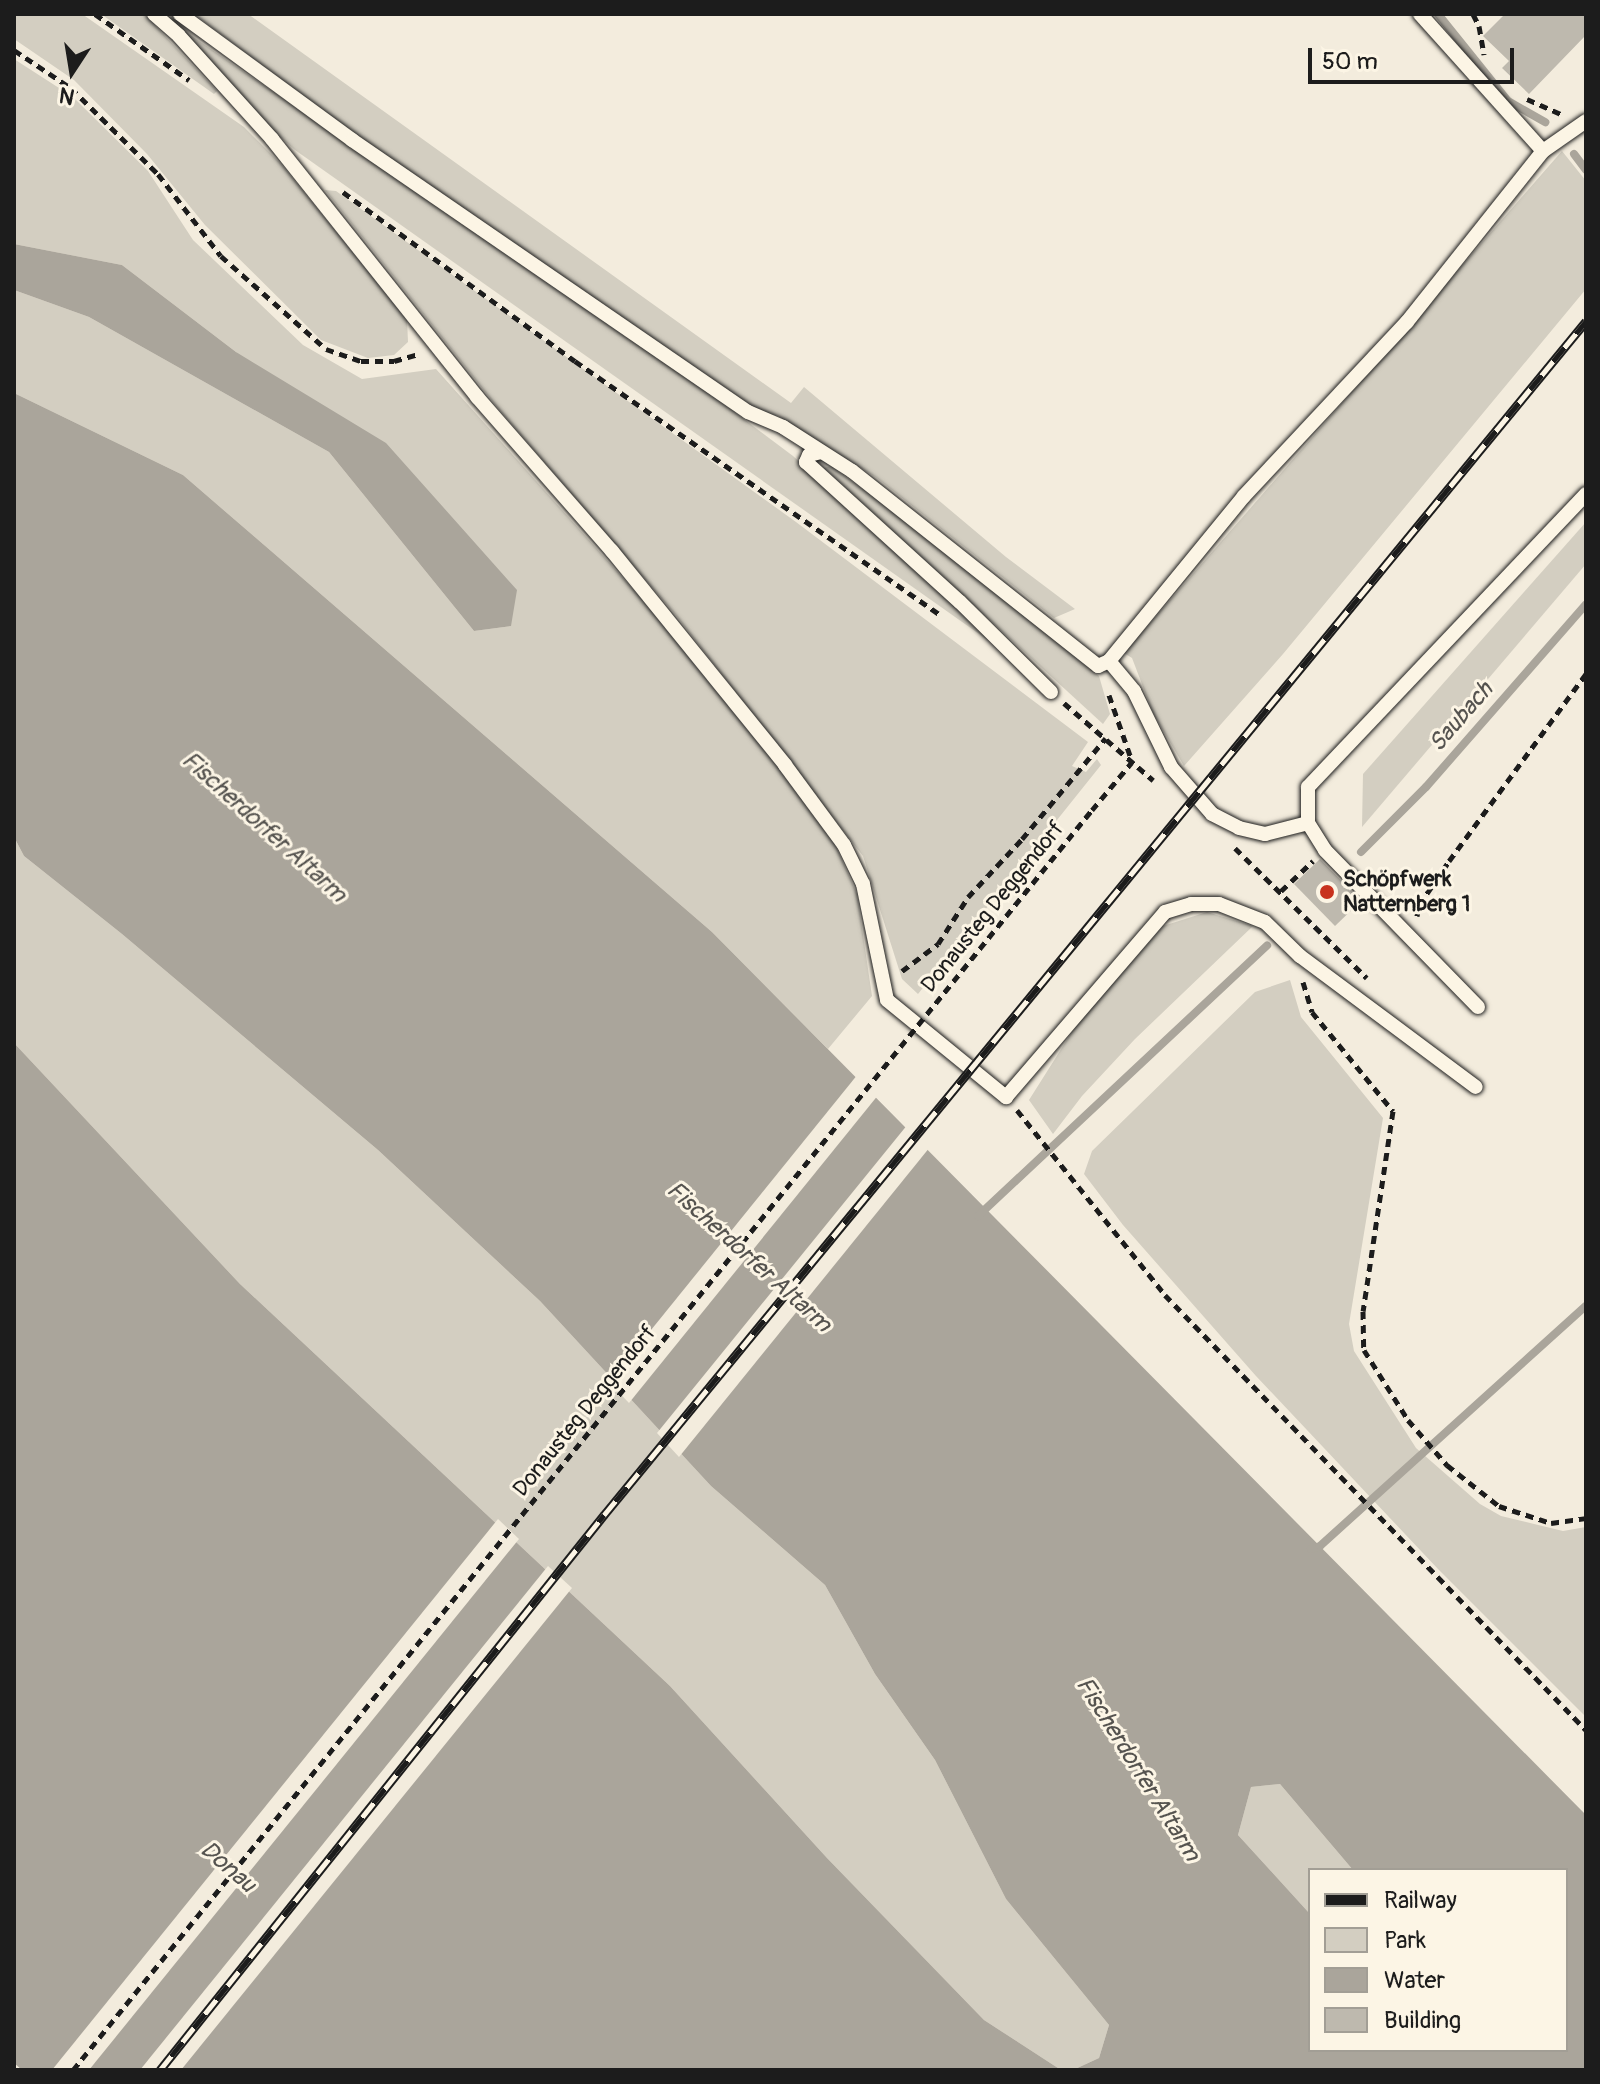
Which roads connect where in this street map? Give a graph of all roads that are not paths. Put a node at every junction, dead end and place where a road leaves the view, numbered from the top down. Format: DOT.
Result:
graph roads {
  1 [pos="154,14"];
  2 [pos="180,14"];
  3 [pos="1420,14"];
  4 [pos="1586,120"];
  5 [pos="1543,151"];
  6 [pos="821,452"];
  7 [pos="1586,494"];
  8 [pos="1109,661"];
  9 [pos="1051,692"];
  10 [pos="1308,823"];
  11 [pos="1478,1007"];
  12 [pos="1476,1087"];
  1 -- 12 [label="lane"];
  2 -- 6 [label="lane"];
  3 -- 5 [label="lane"];
  4 -- 5 [label="lane"];
  5 -- 8 [label="lane"];
  6 -- 8 [label="lane"];
  6 -- 9 [label="lane"];
  7 -- 10 [label="lane"];
  8 -- 10 [label="lane"];
  10 -- 11 [label="lane"];
}
